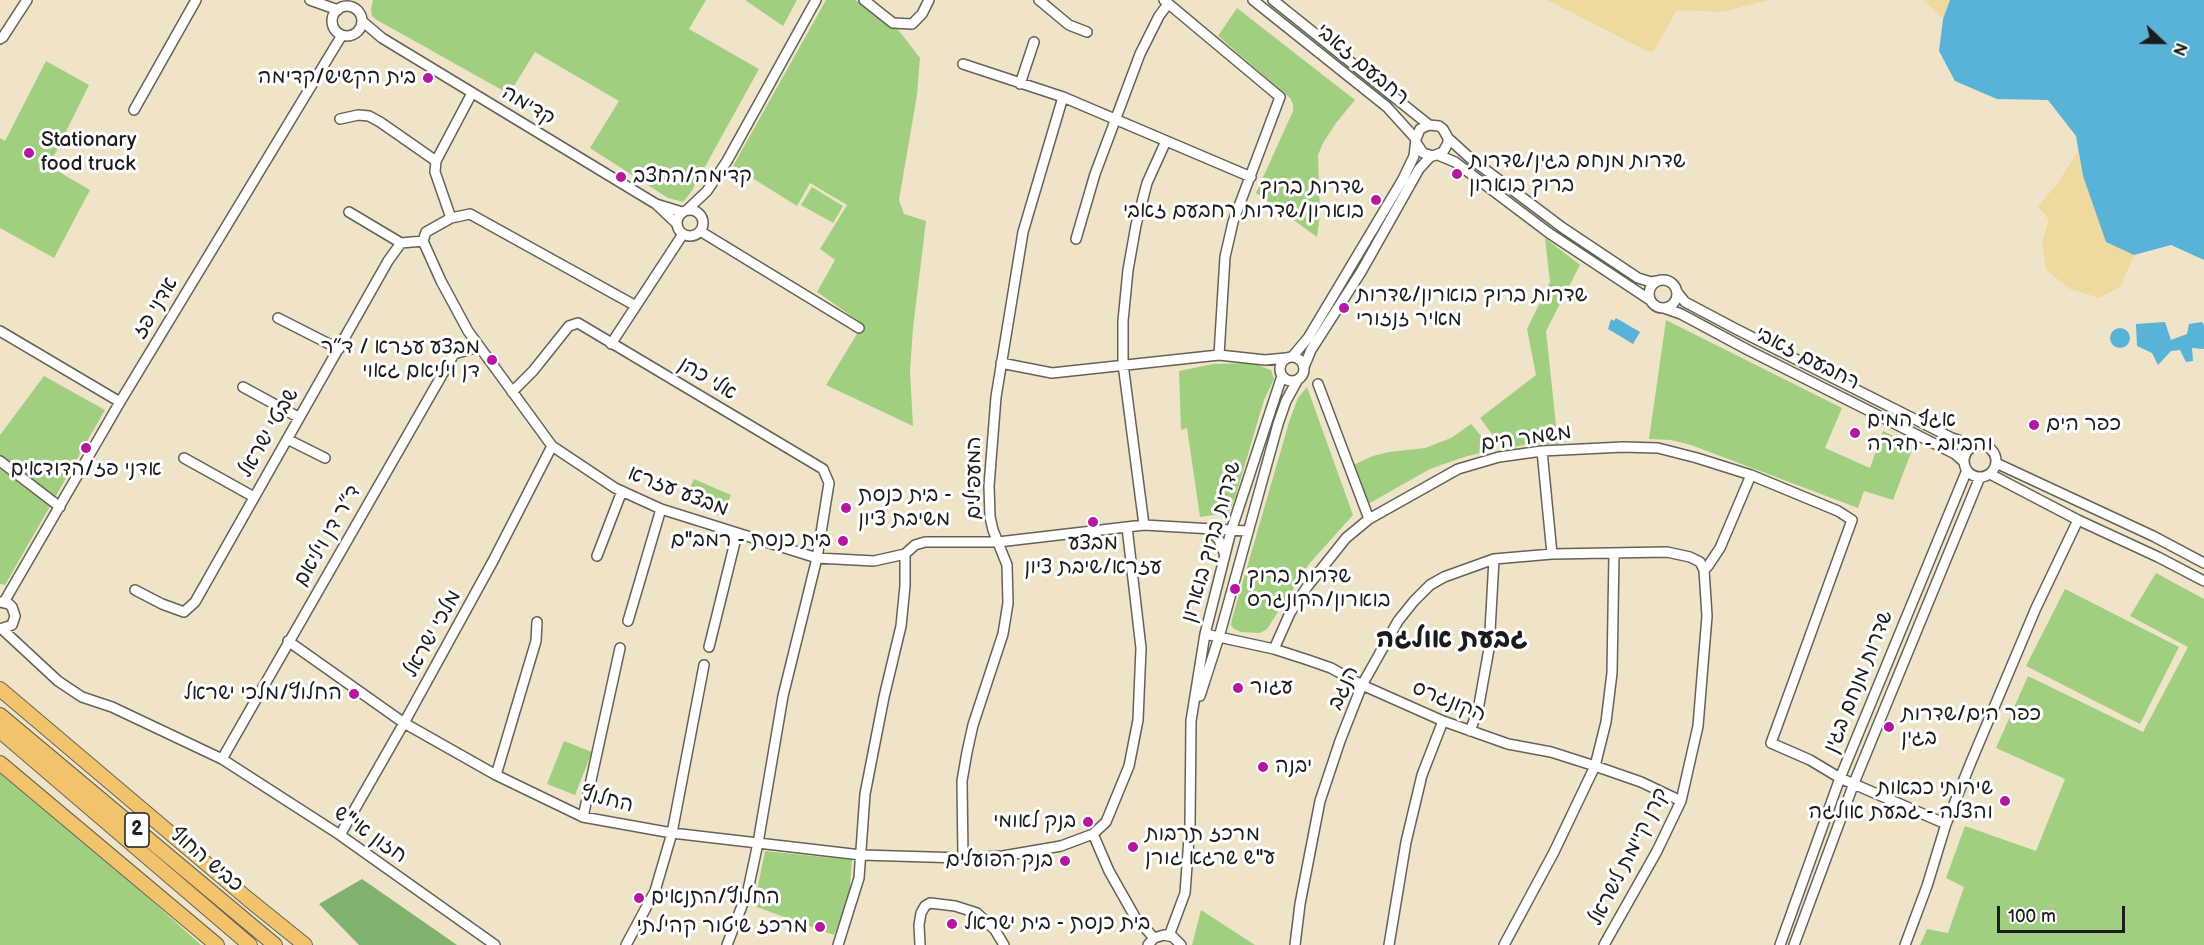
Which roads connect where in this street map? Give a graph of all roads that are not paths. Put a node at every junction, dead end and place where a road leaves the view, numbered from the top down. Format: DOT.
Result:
graph roads {
  1 [pos="27,0"];
  2 [pos="196,0"];
  3 [pos="816,0"];
  4 [pos="864,0"];
  5 [pos="929,0"];
  6 [pos="1039,0"];
  7 [pos="1253,0"];
  8 [pos="1273,0"];
  9 [pos="313,2"];
  10 [pos="1166,2"];
  11 [pos="356,4"];
  12 [pos="338,10"];
  13 [pos="333,20"];
  14 [pos="362,21"];
  15 [pos="357,32"];
  16 [pos="1087,32"];
  17 [pos="342,35"];
  18 [pos="382,38"];
  19 [pos="0,39"];
  20 [pos="1034,42"];
  21 [pos="963,64"];
  22 [pos="1020,84"];
  23 [pos="472,93"];
  24 [pos="1063,97"];
  25 [pos="134,110"];
  26 [pos="340,119"];
  27 [pos="1116,119"];
  28 [pos="1429,125"];
  29 [pos="1448,138"];
  30 [pos="1166,141"];
  31 [pos="1417,142"];
  32 [pos="1435,155"];
  33 [pos="436,161"];
  34 [pos="1251,177"];
  35 [pos="707,191"];
  36 [pos="656,204"];
  37 [pos="685,211"];
  38 [pos="349,212"];
  39 [pos="702,216"];
  40 [pos="451,218"];
  41 [pos="676,223"];
  42 [pos="700,231"];
  43 [pos="683,234"];
  44 [pos="1076,239"];
  45 [pos="423,241"];
  46 [pos="401,243"];
  47 [pos="1657,281"];
  48 [pos="1677,292"];
  49 [pos="1650,300"];
  50 [pos="636,306"];
  51 [pos="1664,308"];
  52 [pos="278,318"];
  53 [pos="859,328"];
  54 [pos="0,331"];
  55 [pos="611,344"];
  56 [pos="479,346"];
  57 [pos="339,349"];
  58 [pos="1219,355"];
  59 [pos="1289,358"];
  60 [pos="1265,360"];
  61 [pos="1001,363"];
  62 [pos="1124,364"];
  63 [pos="1304,367"];
  64 [pos="1281,374"];
  65 [pos="1297,381"];
  66 [pos="1318,384"];
  67 [pos="243,387"];
  68 [pos="512,392"];
  69 [pos="120,402"];
  70 [pos="298,417"];
  71 [pos="287,439"];
  72 [pos="552,446"];
  73 [pos="1975,446"];
  74 [pos="1542,451"];
  75 [pos="184,458"];
  76 [pos="325,458"];
  77 [pos="0,460"];
  78 [pos="1996,463"];
  79 [pos="1966,466"];
  80 [pos="1990,474"];
  81 [pos="1751,475"];
  82 [pos="1980,477"];
  83 [pos="622,492"];
  84 [pos="254,497"];
  85 [pos="60,507"];
  86 [pos="661,509"];
  87 [pos="1369,519"];
  88 [pos="2078,520"];
  89 [pos="1144,525"];
  90 [pos="1128,526"];
  91 [pos="1209,529"];
  92 [pos="1231,531"];
  93 [pos="1247,531"];
  94 [pos="737,534"];
  95 [pos="998,542"];
  96 [pos="905,554"];
  97 [pos="1552,554"];
  98 [pos="1614,554"];
  99 [pos="1224,555"];
  100 [pos="597,556"];
  101 [pos="816,558"];
  102 [pos="1494,559"];
  103 [pos="2204,563"];
  104 [pos="1704,570"];
  105 [pos="2204,581"];
  106 [pos="135,590"];
  107 [pos="2,602"];
  108 [pos="628,621"];
  109 [pos="537,622"];
  110 [pos="1,629"];
  111 [pos="1205,634"];
  112 [pos="1220,637"];
  113 [pos="288,641"];
  114 [pos="709,647"];
  115 [pos="620,648"];
  116 [pos="1274,649"];
  117 [pos="704,665"];
  118 [pos="1362,685"];
  119 [pos="0,689"];
  120 [pos="0,715"];
  121 [pos="1191,721"];
  122 [pos="1443,721"];
  123 [pos="404,723"];
  124 [pos="0,731"];
  125 [pos="1470,731"];
  126 [pos="222,759"];
  127 [pos="0,763"];
  128 [pos="1596,766"];
  129 [pos="496,775"];
  130 [pos="1839,778"];
  131 [pos="1854,783"];
  132 [pos="1681,801"];
  133 [pos="583,817"];
  134 [pos="1946,824"];
  135 [pos="672,833"];
  136 [pos="1094,834"];
  137 [pos="340,835"];
  138 [pos="758,843"];
  139 [pos="861,855"];
  140 [pos="963,858"];
  141 [pos="1178,912"];
  142 [pos="1168,936"];
  143 [pos="1151,942"];
  144 [pos="1180,944"];
  145 [pos="217,945"];
  146 [pos="250,945"];
  147 [pos="275,945"];
  148 [pos="305,945"];
  149 [pos="495,945"];
  150 [pos="626,945"];
  151 [pos="727,945"];
  152 [pos="838,945"];
  153 [pos="920,945"];
  154 [pos="1004,945"];
  155 [pos="1295,945"];
  156 [pos="1389,945"];
  157 [pos="1504,945"];
  158 [pos="1604,945"];
  159 [pos="1780,945"];
  160 [pos="1794,945"];
  161 [pos="1905,945"];
  1 -- 19 [label="street"];
  2 -- 25 [label="street"];
  3 -- 35 [label="street"];
  4 -- 5 [label="street"];
  6 -- 16 [label="street"];
  7 -- 31 [label="street, רחבעם זאבי"];
  8 -- 28 [label="street, רחבעם זאבי"];
  9 -- 12 [label="street"];
  9 -- 13 [label="street"];
  10 -- 27 [label="street"];
  10 -- 34 [label="street"];
  11 -- 12 [label="street"];
  11 -- 14 [label="street"];
  12 -- 13 [label="street"];
  13 -- 17 [label="street"];
  14 -- 15 [label="street"];
  14 -- 18 [label="street, קדימה"];
  15 -- 17 [label="street"];
  15 -- 18 [label="street, קדימה"];
  17 -- 69 [label="street, אדני פז"];
  18 -- 23 [label="street, קדימה"];
  20 -- 22 [label="street"];
  21 -- 22 [label="street"];
  22 -- 24 [label="street"];
  23 -- 33 [label="street"];
  23 -- 36 [label="street, קדימה"];
  24 -- 27 [label="street"];
  24 -- 61 [label="street, המעפילים"];
  26 -- 33 [label="street"];
  27 -- 30 [label="street"];
  27 -- 44 [label="street"];
  28 -- 29 [label="street"];
  28 -- 31 [label="street"];
  29 -- 32 [label="street"];
  29 -- 47 [label="street"];
  30 -- 34 [label="street"];
  30 -- 62 [label="street"];
  31 -- 32 [label="street"];
  31 -- 59 [label="street"];
  32 -- 49 [label="street"];
  32 -- 63 [label="street"];
  33 -- 40 [label="street"];
  34 -- 58 [label="street"];
  35 -- 37 [label="street"];
  35 -- 39 [label="street"];
  36 -- 37 [label="street, קדימה"];
  36 -- 41 [label="street, קדימה"];
  37 -- 39 [label="street"];
  37 -- 41 [label="street"];
  38 -- 46 [label="street"];
  39 -- 42 [label="street"];
  40 -- 45 [label="street"];
  40 -- 50 [label="street"];
  41 -- 43 [label="street"];
  42 -- 43 [label="street"];
  42 -- 53 [label="street"];
  43 -- 50 [label="street"];
  45 -- 46 [label="street"];
  45 -- 56 [label="street, מבצע עזרא"];
  46 -- 57 [label="street, שבטי ישראל"];
  47 -- 48 [label="street"];
  47 -- 49 [label="street"];
  48 -- 51 [label="street"];
  48 -- 73 [label="street, רחבעם זאבי"];
  49 -- 51 [label="street"];
  50 -- 55 [label="street"];
  51 -- 79 [label="street, רחבעם זאבי"];
  52 -- 57 [label="street"];
  54 -- 69 [label="street"];
  55 -- 68 [label="street, אלי כהן"];
  55 -- 101 [label="street, אלי כהן"];
  56 -- 68 [label="street, מבצע עזרא"];
  56 -- 113 [label="street, ד״ר דן ויליאם"];
  57 -- 70 [label="street, שבטי ישראל"];
  58 -- 60 [label="street"];
  58 -- 62 [label="street"];
  59 -- 60 [label="street"];
  59 -- 63 [label="street"];
  59 -- 64 [label="street"];
  60 -- 64 [label="street"];
  61 -- 62 [label="street"];
  61 -- 95 [label="street, המעפילים"];
  62 -- 89 [label="street"];
  63 -- 65 [label="street"];
  64 -- 65 [label="street"];
  64 -- 92 [label="street, שדרות ברוך בוארון"];
  65 -- 93 [label="street, שדרות ברוך בוארון"];
  66 -- 87 [label="street"];
  67 -- 70 [label="street"];
  68 -- 72 [label="street, מבצע עזרא"];
  69 -- 85 [label="street, אדני פז"];
  70 -- 71 [label="street, שבטי ישראל"];
  71 -- 76 [label="street"];
  71 -- 84 [label="street, שבטי ישראל"];
  72 -- 83 [label="street, מבצע עזרא"];
  72 -- 123 [label="street, מלכי ישראל"];
  73 -- 78 [label="street"];
  73 -- 79 [label="street"];
  74 -- 81 [label="street, משמר הים"];
  74 -- 87 [label="street, משמר הים"];
  74 -- 97 [label="street"];
  75 -- 84 [label="street"];
  77 -- 85 [label="street"];
  78 -- 80 [label="street"];
  78 -- 103 [label="street"];
  79 -- 82 [label="street"];
  79 -- 130 [label="street, שדרות מנחם בגין"];
  80 -- 82 [label="street"];
  80 -- 88 [label="street"];
  81 -- 104 [label="street"];
  81 -- 130 [label="street, משמר הים"];
  82 -- 131 [label="street, שדרות מנחם בגין"];
  83 -- 86 [label="street, מבצע עזרא"];
  83 -- 100 [label="street"];
  84 -- 106 [label="street, שבטי ישראל"];
  85 -- 107 [label="street, אדני פז"];
  86 -- 94 [label="street, מבצע עזרא"];
  86 -- 108 [label="street"];
  87 -- 116 [label="street, משמר הים"];
  88 -- 105 [label="street"];
  88 -- 134 [label="street"];
  89 -- 90 [label="street, מבצע עזרא"];
  89 -- 91 [label="street, מבצע עזרא"];
  90 -- 95 [label="street, מבצע עזרא"];
  90 -- 136 [label="street"];
  91 -- 92 [label="street, מבצע עזרא"];
  91 -- 99 [label="street"];
  92 -- 93 [label="street, מבצע עזרא"];
  92 -- 99 [label="street, שדרות ברוך בוארון"];
  93 -- 112 [label="street, שדרות ברוך בוארון"];
  94 -- 101 [label="street, מבצע עזרא"];
  94 -- 114 [label="street"];
  95 -- 96 [label="street, מבצע עזרא"];
  95 -- 140 [label="street, המעפילים"];
  96 -- 101 [label="street, מבצע עזרא"];
  96 -- 139 [label="street"];
  97 -- 98 [label="street, הנגב"];
  97 -- 102 [label="street, הנגב"];
  98 -- 104 [label="street, הנגב"];
  98 -- 128 [label="street"];
  99 -- 111 [label="street, שדרות ברוך בוארון"];
  101 -- 138 [label="street, אלי כהן"];
  102 -- 118 [label="street, הנגב"];
  102 -- 125 [label="street"];
  104 -- 132 [label="street, קרן קיימת לישראל"];
  107 -- 110 [label="street"];
  109 -- 129 [label="street"];
  110 -- 126 [label="street, חזון אי\"ש"];
  111 -- 112 [label="street, הקונגרס"];
  111 -- 121 [label="street, שדרות ברוך בוארון"];
  112 -- 116 [label="street, הקונגרס"];
  112 -- 121 [label="street, שדרות ברוך בוארון"];
  113 -- 123 [label="street, החלוץ"];
  113 -- 126 [label="street, ד״ר דן ויליאם"];
  115 -- 133 [label="street"];
  116 -- 118 [label="street, הקונגרס"];
  117 -- 135 [label="street"];
  118 -- 122 [label="street, הקונגרס"];
  118 -- 155 [label="street, הנגב"];
  119 -- 148 [label="highway"];
  120 -- 147 [label="highway, כביש החוף / 2"];
  121 -- 141 [label="street, שדרות ברוך בוארון"];
  122 -- 125 [label="street, הקונגרס"];
  122 -- 156 [label="street"];
  123 -- 129 [label="street, החלוץ"];
  123 -- 137 [label="street, מלכי ישראל"];
  124 -- 146 [label="highway, כביש החוף / 2"];
  125 -- 128 [label="street, הקונגרס"];
  126 -- 137 [label="street, חזון אי\"ש"];
  127 -- 145 [label="highway"];
  128 -- 132 [label="street, הקונגרס"];
  128 -- 157 [label="street"];
  129 -- 133 [label="street, החלוץ"];
  130 -- 131 [label="street"];
  130 -- 159 [label="street, שדרות מנחם בגין"];
  131 -- 134 [label="street"];
  131 -- 160 [label="street, שדרות מנחם בגין"];
  132 -- 158 [label="street, קרן קיימת לישראל"];
  133 -- 135 [label="street, החלוץ"];
  134 -- 161 [label="street"];
  135 -- 138 [label="street, החלוץ"];
  135 -- 150 [label="street"];
  136 -- 140 [label="street, החלוץ"];
  136 -- 143 [label="street"];
  137 -- 149 [label="street, חזון אי\"ש"];
  138 -- 139 [label="street, החלוץ"];
  138 -- 151 [label="street, אלי כהן"];
  139 -- 140 [label="street, החלוץ"];
  139 -- 152 [label="street"];
  141 -- 142 [label="street, שדרות ברוך בוארון"];
  141 -- 144 [label="street, שדרות ברוך בוארון"];
  142 -- 143 [label="street"];
  142 -- 144 [label="street"];
  153 -- 154 [label="street"];
}
